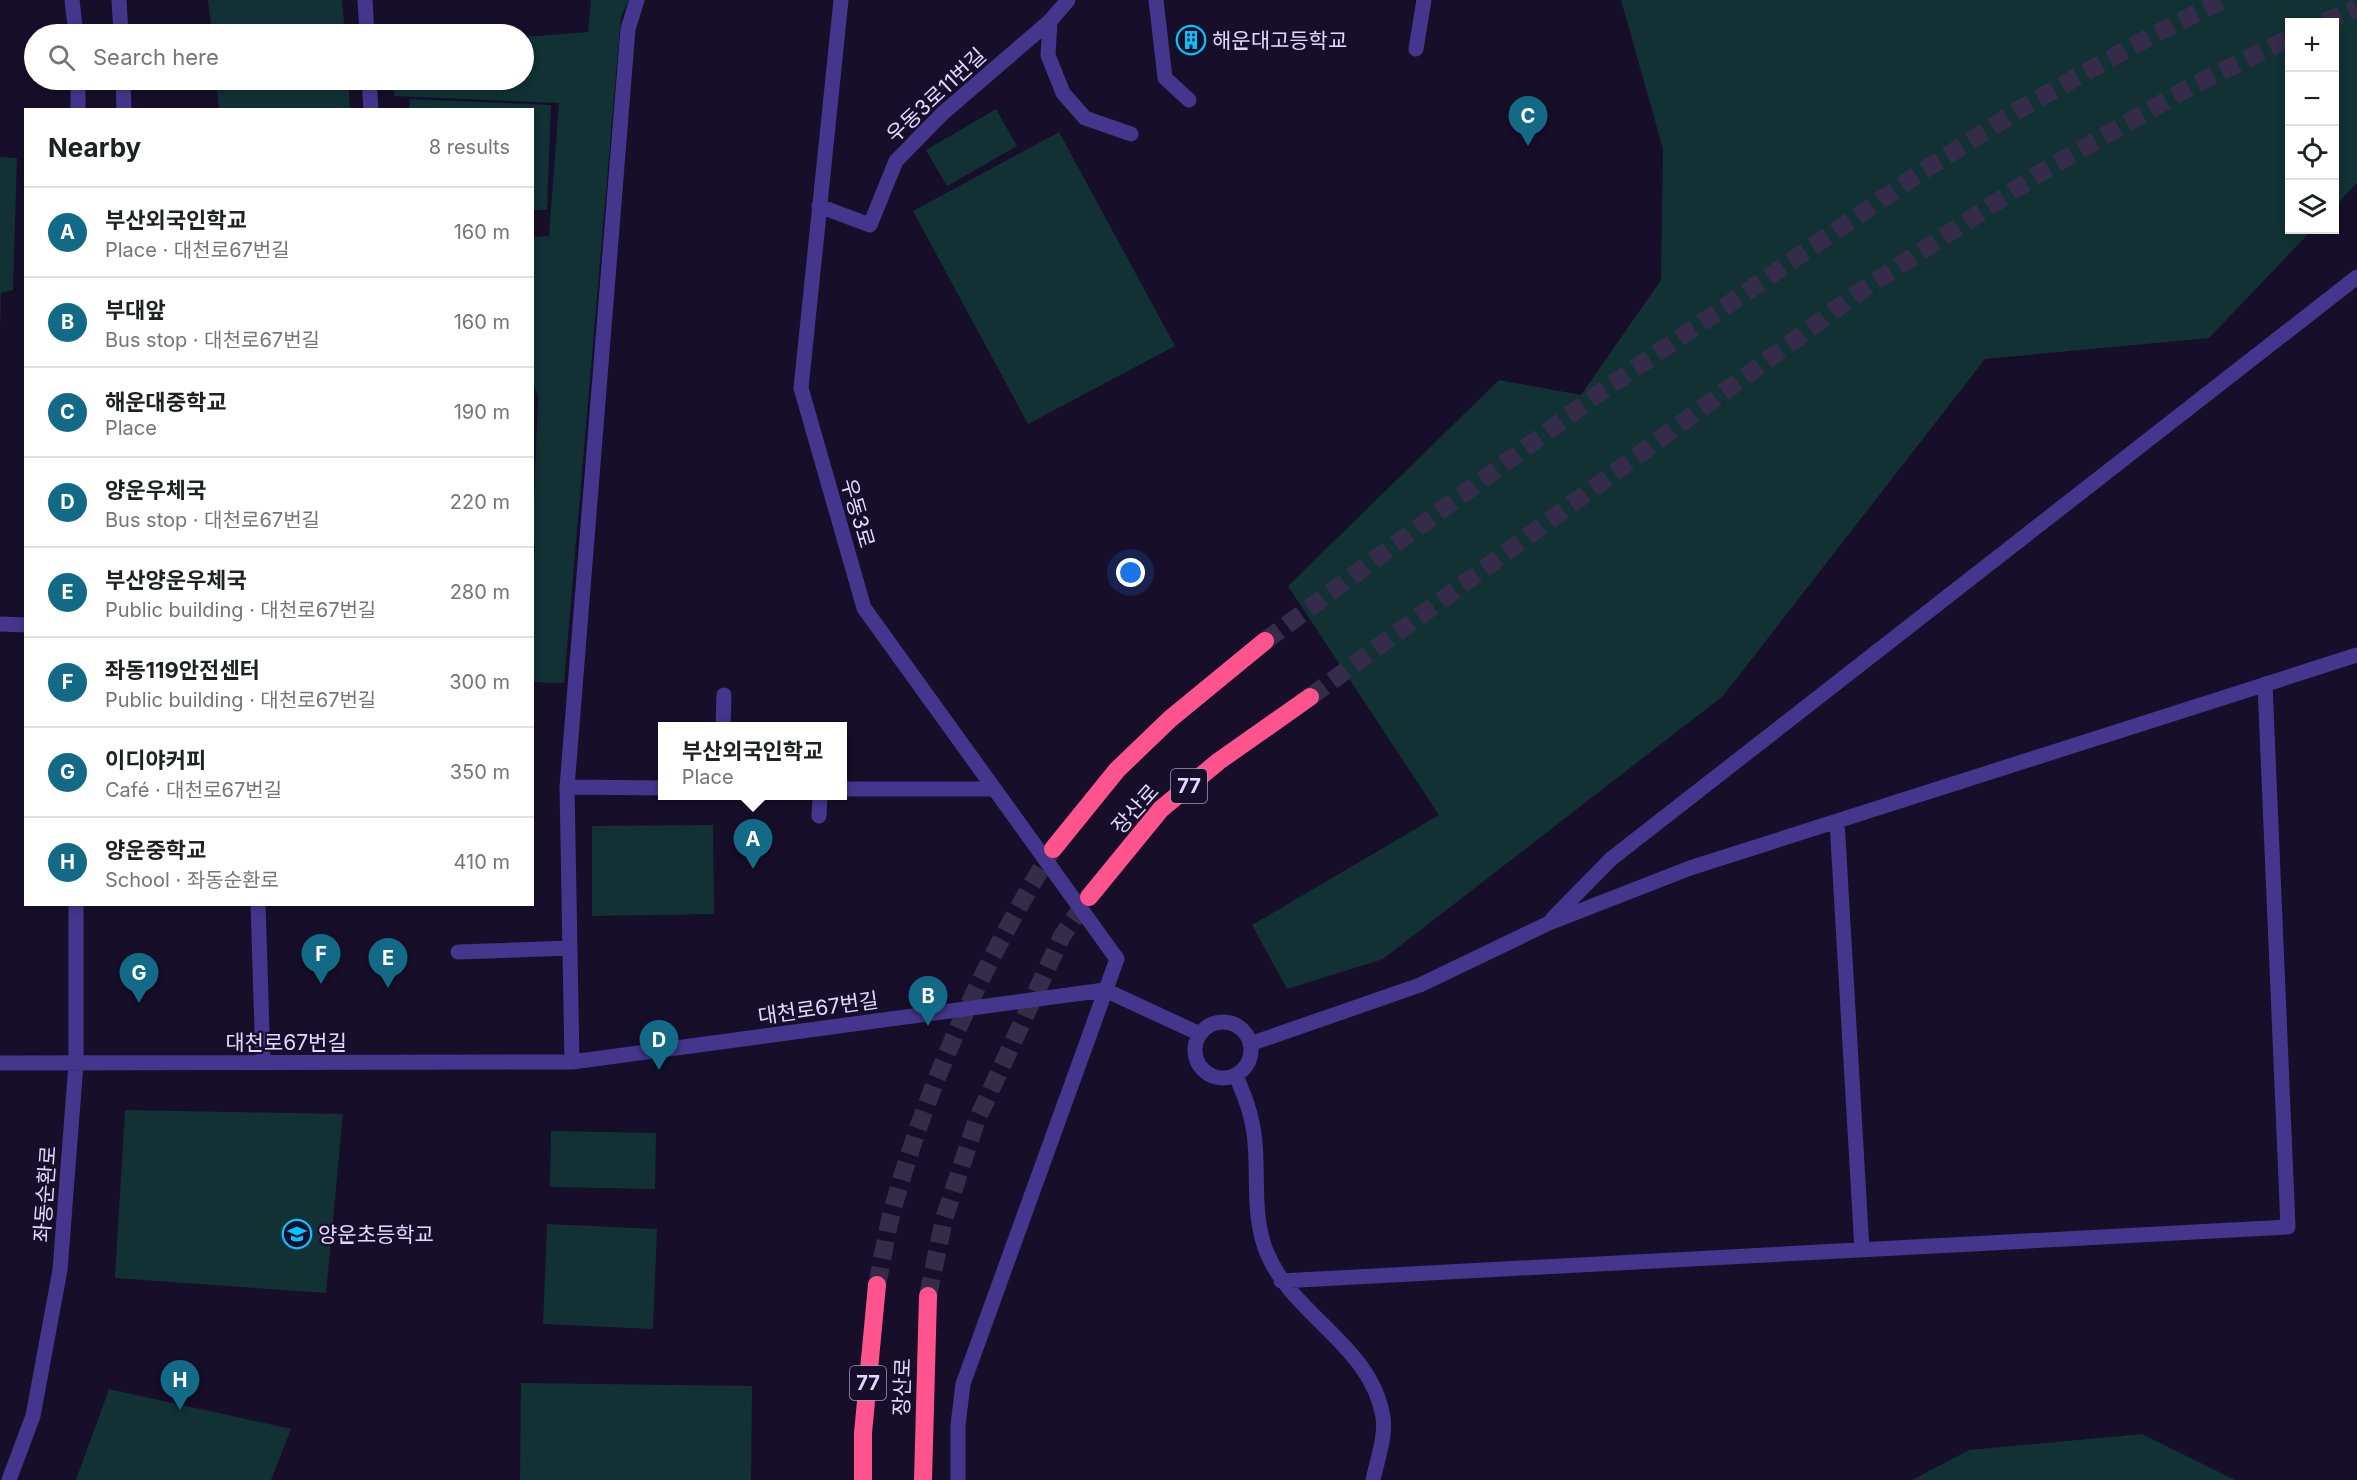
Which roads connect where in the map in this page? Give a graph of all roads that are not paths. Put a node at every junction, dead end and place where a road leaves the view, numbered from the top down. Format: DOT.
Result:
graph roads {
  1 [pos="72,0"];
  2 [pos="119,0"];
  3 [pos="365,0"];
  4 [pos="637,0"];
  5 [pos="841,0"];
  6 [pos="1068,0"];
  7 [pos="1156,0"];
  8 [pos="1424,0"];
  9 [pos="1050,21"];
  10 [pos="75,24"];
  11 [pos="120,24"];
  12 [pos="366,24"];
  13 [pos="1416,49"];
  14 [pos="78,90"];
  15 [pos="123,90"];
  16 [pos="370,90"];
  17 [pos="1189,100"];
  18 [pos="78,108"];
  19 [pos="124,108"];
  20 [pos="371,108"];
  21 [pos="1131,134"];
  22 [pos="819,206"];
  23 [pos="2357,277"];
  24 [pos="0,624"];
  25 [pos="24,625"];
  26 [pos="1265,641"];
  27 [pos="2357,654"];
  28 [pos="2265,684"];
  29 [pos="724,695"];
  30 [pos="1310,697"];
  31 [pos="723,722"];
  32 [pos="567,787"];
  33 [pos="658,788"];
  34 [pos="847,789"];
  35 [pos="994,789"];
  36 [pos="820,800"];
  37 [pos="819,816"];
  38 [pos="1837,821"];
  39 [pos="1053,849"];
  40 [pos="1089,897"];
  41 [pos="76,906"];
  42 [pos="258,906"];
  43 [pos="1549,923"];
  44 [pos="570,948"];
  45 [pos="458,952"];
  46 [pos="1105,990"];
  47 [pos="1200,1034"];
  48 [pos="1250,1044"];
  49 [pos="263,1062"];
  50 [pos="572,1062"];
  51 [pos="0,1063"];
  52 [pos="76,1064"];
  53 [pos="1236,1075"];
  54 [pos="1863,1250"];
  55 [pos="1281,1281"];
  56 [pos="878,1286"];
  57 [pos="928,1296"];
  58 [pos="9,1480"];
  59 [pos="863,1480"];
  60 [pos="923,1480"];
  61 [pos="958,1480"];
  62 [pos="1373,1480"];
  1 -- 10 [label="street"];
  2 -- 11 [label="street"];
  3 -- 12 [label="street"];
  4 -- 32 [label="street"];
  5 -- 22 [label="street, 우동3로"];
  6 -- 9 [label="street, 우동3로11번길"];
  7 -- 17 [label="street"];
  8 -- 13 [label="street"];
  9 -- 21 [label="street"];
  9 -- 22 [label="street, 우동3로11번길"];
  14 -- 18 [label="street"];
  15 -- 19 [label="street"];
  16 -- 20 [label="street"];
  22 -- 35 [label="street, 우동3로"];
  23 -- 43 [label="street"];
  24 -- 25 [label="street"];
  26 -- 39 [label="highway, 장산로"];
  27 -- 28 [label="street"];
  28 -- 38 [label="street"];
  28 -- 54 [label="street"];
  29 -- 31 [label="street"];
  30 -- 40 [label="highway, 장산로 / 77"];
  32 -- 33 [label="street"];
  32 -- 44 [label="street"];
  34 -- 35 [label="street"];
  35 -- 46 [label="street, 우동3로"];
  36 -- 37 [label="street"];
  38 -- 43 [label="street"];
  38 -- 54 [label="street"];
  41 -- 52 [label="street, 좌동순환로"];
  42 -- 49 [label="street"];
  43 -- 48 [label="street"];
  44 -- 45 [label="street"];
  44 -- 50 [label="street"];
  46 -- 47 [label="street"];
  46 -- 50 [label="street, 대천로67번길"];
  46 -- 61 [label="street"];
  47 -- 48 [label="street"];
  47 -- 53 [label="street"];
  48 -- 53 [label="street"];
  49 -- 50 [label="street, 대천로67번길"];
  49 -- 52 [label="street, 대천로67번길"];
  51 -- 52 [label="street, 대천로67번길"];
  52 -- 58 [label="street, 좌동순환로"];
  53 -- 55 [label="street"];
  54 -- 55 [label="street"];
  55 -- 62 [label="street"];
  56 -- 59 [label="highway, 장산로 / 77"];
  57 -- 60 [label="highway, 장산로"];
}
